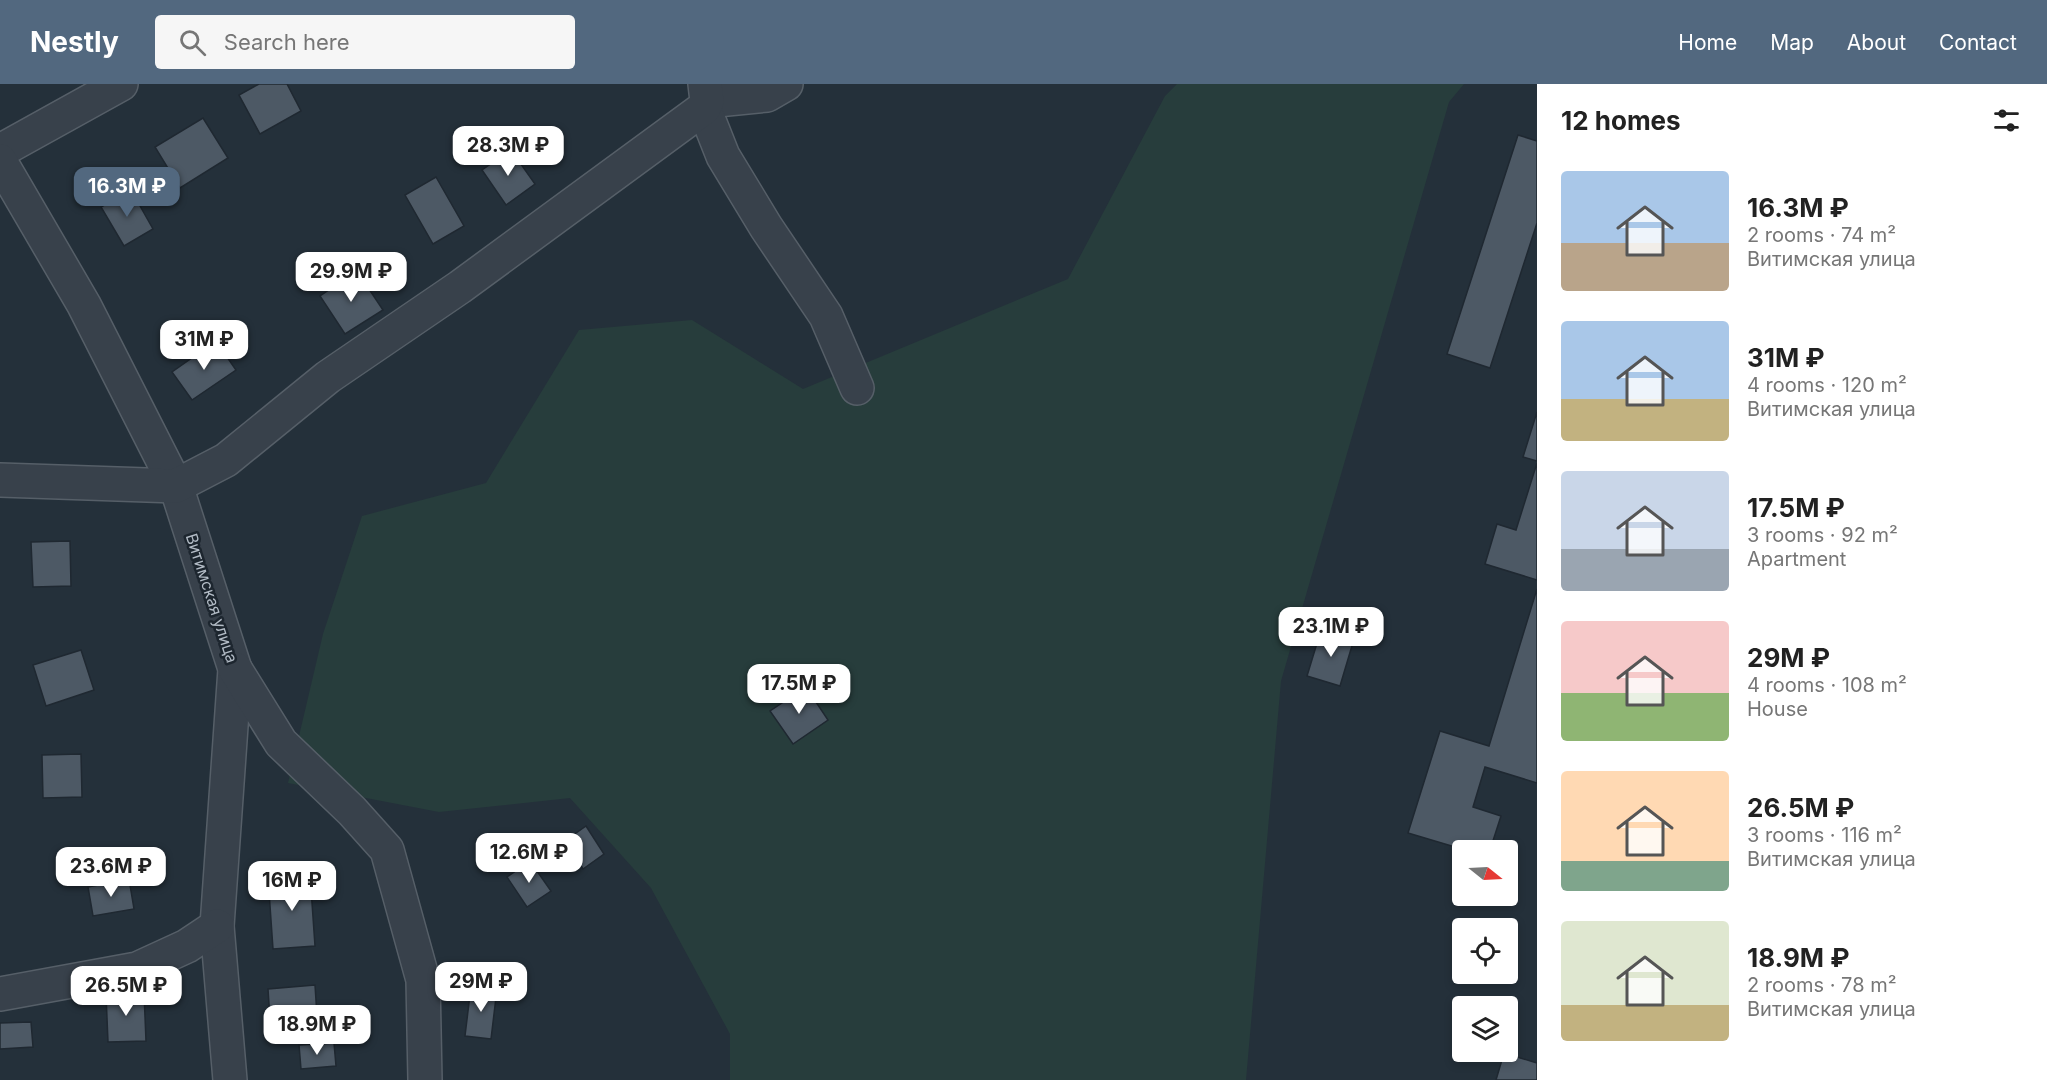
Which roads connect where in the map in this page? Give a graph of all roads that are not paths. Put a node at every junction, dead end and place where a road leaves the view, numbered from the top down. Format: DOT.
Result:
graph roads {
  1 [pos="121,84"];
  2 [pos="786,84"];
  3 [pos="705,98"];
  4 [pos="3,164"];
  5 [pos="0,210"];
  6 [pos="857,388"];
  7 [pos="0,480"];
  8 [pos="176,486"];
  9 [pos="235,669"];
  10 [pos="217,926"];
  11 [pos="0,994"];
  12 [pos="230,1080"];
  13 [pos="425,1080"];
  1 -- 4 [label="street"];
  2 -- 3 [label="street"];
  3 -- 6 [label="street"];
  3 -- 8 [label="street"];
  4 -- 5 [label="street"];
  4 -- 8 [label="street, Витимская улица"];
  7 -- 8 [label="street"];
  8 -- 9 [label="street, Витимская улица"];
  9 -- 10 [label="street, Витимская улица"];
  9 -- 13 [label="street"];
  10 -- 11 [label="street"];
  10 -- 12 [label="street, Витимская улица"];
}
